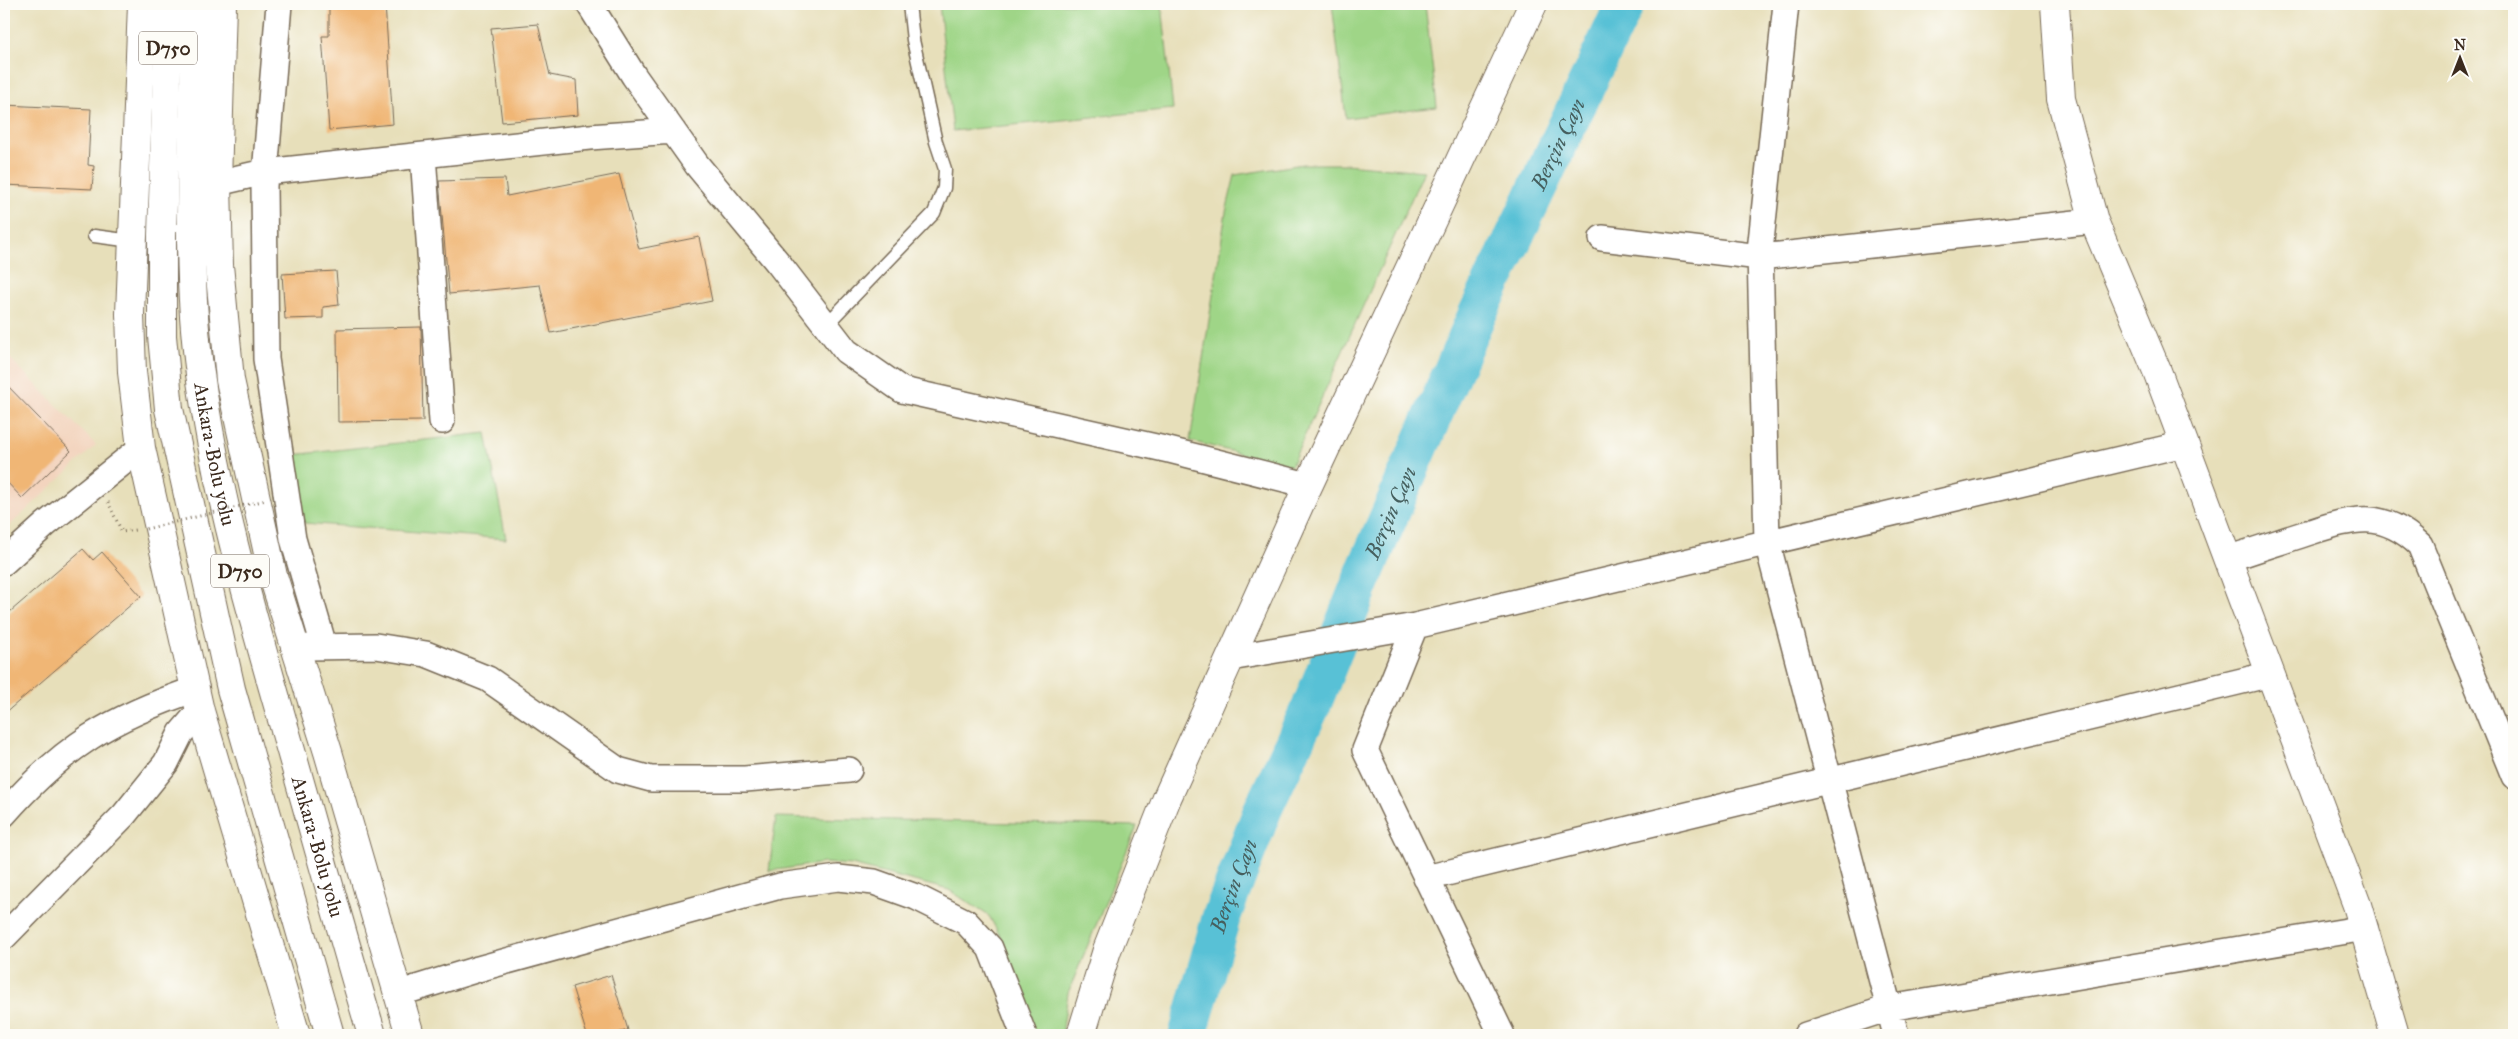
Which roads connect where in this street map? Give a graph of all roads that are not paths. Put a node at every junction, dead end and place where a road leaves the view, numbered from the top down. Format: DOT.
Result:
graph roads {
  1 [pos="142,4"];
  2 [pos="169,4"];
  3 [pos="196,4"];
  4 [pos="222,4"];
  5 [pos="279,4"];
  6 [pos="589,4"];
  7 [pos="908,4"];
  8 [pos="1533,4"];
  9 [pos="1786,4"];
  10 [pos="2055,4"];
  11 [pos="673,131"];
  12 [pos="423,155"];
  13 [pos="265,172"];
  14 [pos="217,183"];
  15 [pos="2094,222"];
  16 [pos="94,236"];
  17 [pos="1602,238"];
  18 [pos="132,240"];
  19 [pos="1760,257"];
  20 [pos="826,325"];
  21 [pos="442,421"];
  22 [pos="2184,444"];
  23 [pos="141,448"];
  24 [pos="1308,485"];
  25 [pos="1767,542"];
  26 [pos="2227,559"];
  27 [pos="4,562"];
  28 [pos="1408,627"];
  29 [pos="324,646"];
  30 [pos="296,649"];
  31 [pos="1237,657"];
  32 [pos="2270,674"];
  33 [pos="198,700"];
  34 [pos="849,770"];
  35 [pos="2514,776"];
  36 [pos="1830,781"];
  37 [pos="4,814"];
  38 [pos="1426,878"];
  39 [pos="2365,928"];
  40 [pos="4,937"];
  41 [pos="397,994"];
  42 [pos="1889,1008"];
  43 [pos="296,1035"];
  44 [pos="330,1035"];
  45 [pos="372,1035"];
  46 [pos="410,1035"];
  47 [pos="1024,1035"];
  48 [pos="1081,1035"];
  49 [pos="1502,1035"];
  50 [pos="1806,1035"];
  51 [pos="1896,1035"];
  52 [pos="2395,1035"];
  1 -- 18 [label="main road"];
  2 -- 44 [label="main road, Ankara-Bolu yolu / D750"];
  3 -- 45 [label="main road, Ankara-Bolu yolu / D750"];
  4 -- 14 [label="main road"];
  5 -- 13 [label="street"];
  6 -- 11 [label="street"];
  7 -- 20 [label="lane"];
  8 -- 24 [label="main road"];
  9 -- 19 [label="street"];
  10 -- 15 [label="main road"];
  11 -- 12 [label="street"];
  11 -- 20 [label="street"];
  12 -- 13 [label="street"];
  12 -- 21 [label="street"];
  13 -- 14 [label="street"];
  13 -- 29 [label="street"];
  14 -- 30 [label="main road"];
  15 -- 19 [label="street"];
  15 -- 22 [label="main road"];
  16 -- 18 [label="lane"];
  17 -- 19 [label="street"];
  18 -- 23 [label="main road"];
  19 -- 25 [label="street"];
  20 -- 24 [label="street"];
  22 -- 25 [label="street"];
  22 -- 26 [label="main road"];
  23 -- 27 [label="street"];
  23 -- 33 [label="main road"];
  24 -- 31 [label="main road"];
  25 -- 28 [label="street"];
  25 -- 36 [label="street"];
  26 -- 32 [label="main road"];
  26 -- 35 [label="street"];
  28 -- 31 [label="street"];
  28 -- 38 [label="street"];
  29 -- 30 [label="street"];
  29 -- 34 [label="street"];
  30 -- 41 [label="main road"];
  31 -- 48 [label="main road"];
  32 -- 36 [label="street"];
  32 -- 39 [label="main road"];
  33 -- 37 [label="street"];
  33 -- 40 [label="street"];
  33 -- 43 [label="main road"];
  36 -- 38 [label="street"];
  36 -- 42 [label="street"];
  38 -- 49 [label="street"];
  39 -- 42 [label="street"];
  39 -- 52 [label="main road"];
  41 -- 46 [label="main road"];
  41 -- 47 [label="street"];
  42 -- 50 [label="street"];
  42 -- 51 [label="street"];
}
